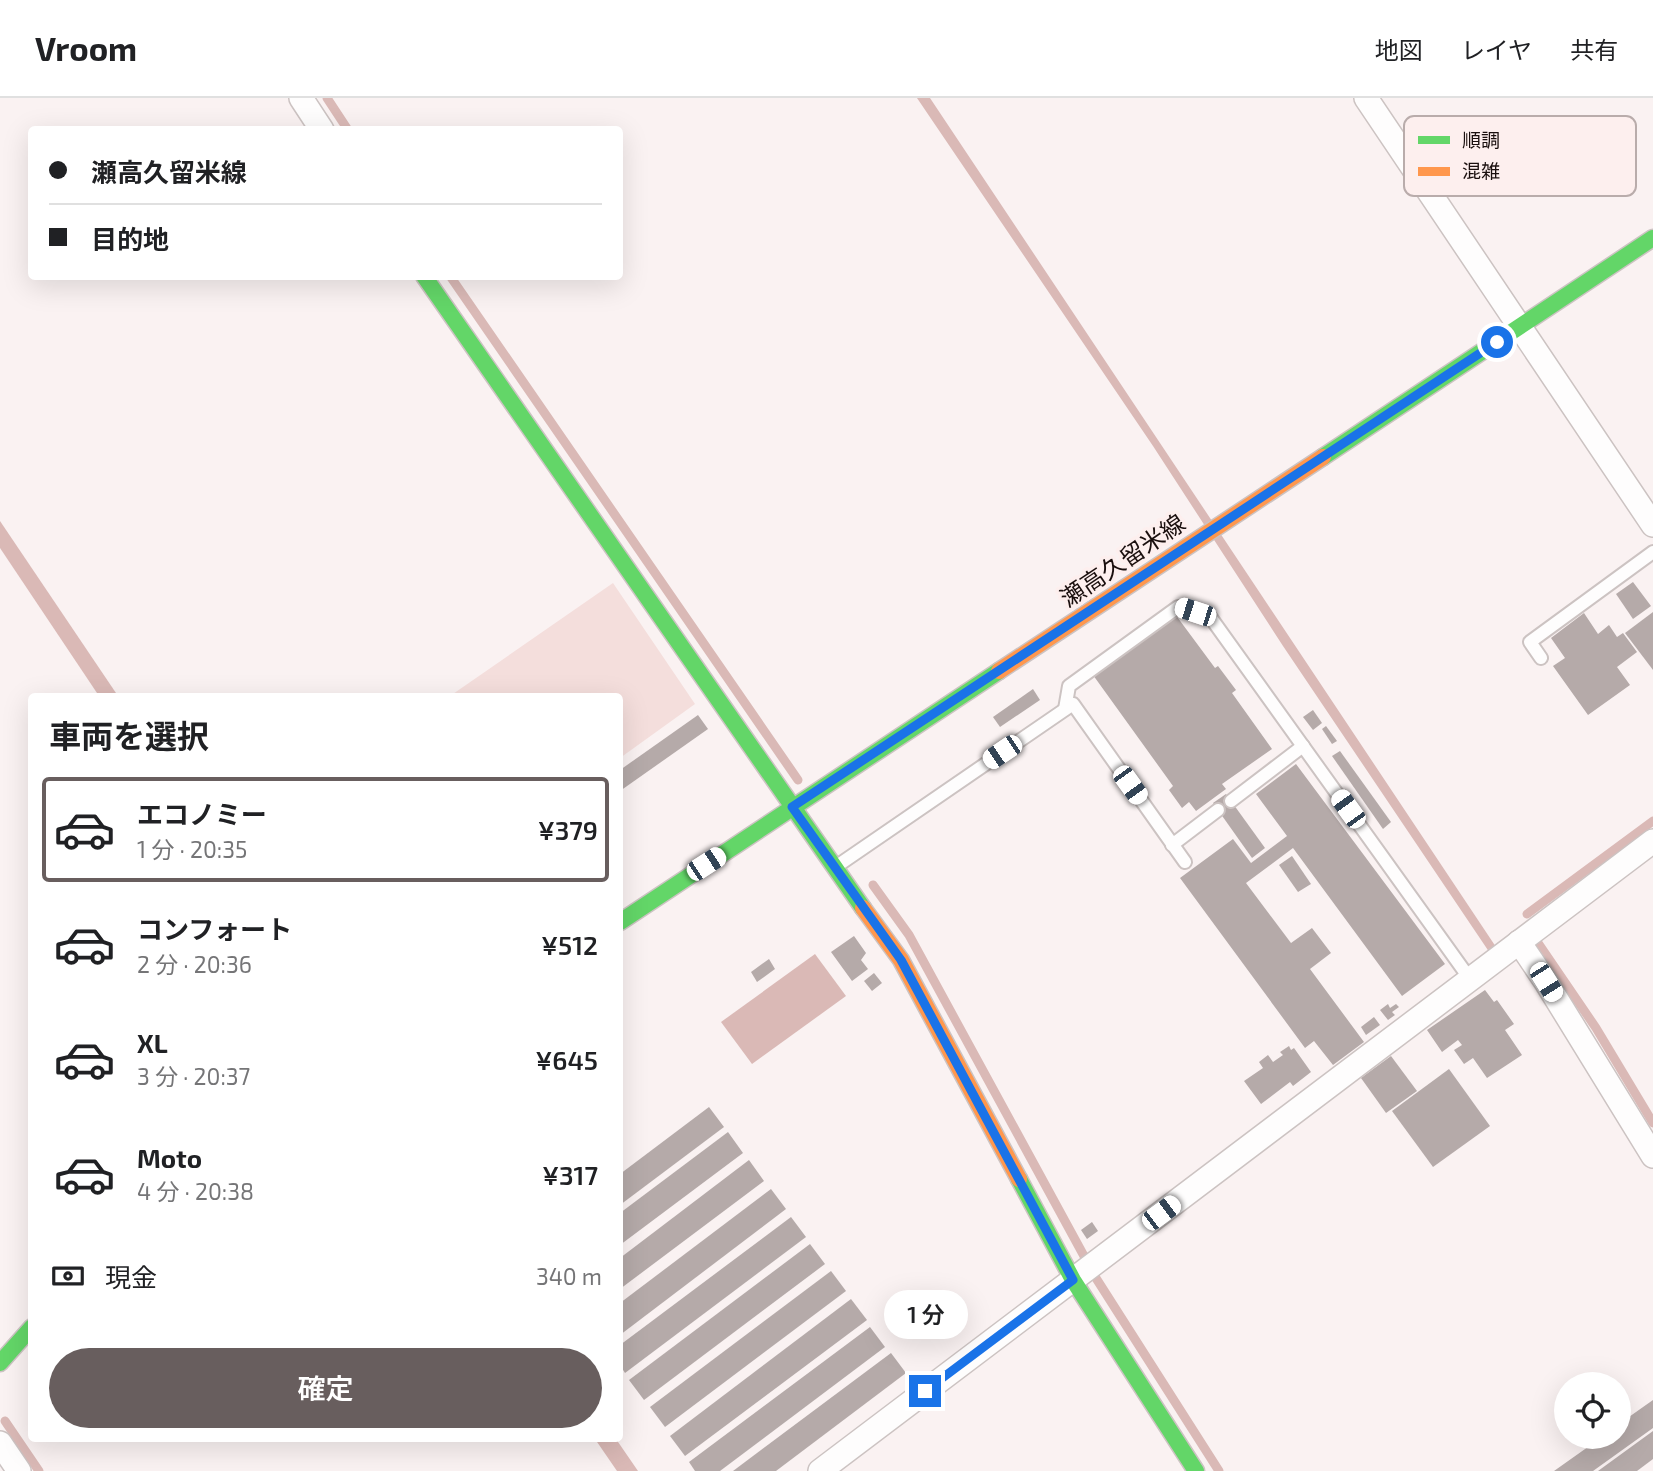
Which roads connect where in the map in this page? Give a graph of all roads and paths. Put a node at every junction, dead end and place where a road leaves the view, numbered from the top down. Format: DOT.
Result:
graph roads {
  1 [pos="301,98"];
  2 [pos="1366,98"];
  3 [pos="319,126"];
  4 [pos="1404,155"];
  5 [pos="1432,196"];
  6 [pos="1653,238"];
  7 [pos="427,280"];
  8 [pos="1520,327"];
  9 [pos="1653,525"];
  10 [pos="1653,552"];
  11 [pos="1541,658"];
  12 [pos="1065,709"];
  13 [pos="1303,746"];
  14 [pos="1231,800"];
  15 [pos="792,807"];
  16 [pos="1218,810"];
  17 [pos="1653,842"];
  18 [pos="1172,845"];
  19 [pos="1185,862"];
  20 [pos="834,868"];
  21 [pos="623,920"];
  22 [pos="1519,942"];
  23 [pos="1470,979"];
  24 [pos="1653,1156"];
  25 [pos="1073,1280"];
  26 [pos="28,1332"];
  27 [pos="0,1363"];
  28 [pos="0,1443"];
  29 [pos="19,1471"];
  30 [pos="820,1471"];
  31 [pos="1196,1471"];
  1 -- 3 [label="street"];
  2 -- 4 [label="street"];
  5 -- 8 [label="street"];
  6 -- 8 [label="street, 瀬高久留米線"];
  7 -- 15 [label="street"];
  8 -- 9 [label="street"];
  8 -- 15 [label="street, 瀬高久留米線"];
  10 -- 11 [label="lane"];
  12 -- 13 [label="lane"];
  12 -- 18 [label="lane"];
  12 -- 20 [label="lane"];
  13 -- 14 [label="lane"];
  13 -- 23 [label="lane"];
  15 -- 20 [label="street"];
  15 -- 21 [label="street, 瀬高久留米線"];
  16 -- 18 [label="lane"];
  17 -- 22 [label="street"];
  18 -- 19 [label="lane"];
  20 -- 25 [label="street"];
  22 -- 23 [label="street"];
  22 -- 24 [label="street"];
  23 -- 25 [label="street"];
  25 -- 30 [label="street"];
  25 -- 31 [label="street"];
  26 -- 27 [label="street"];
  28 -- 29 [label="street"];
}
